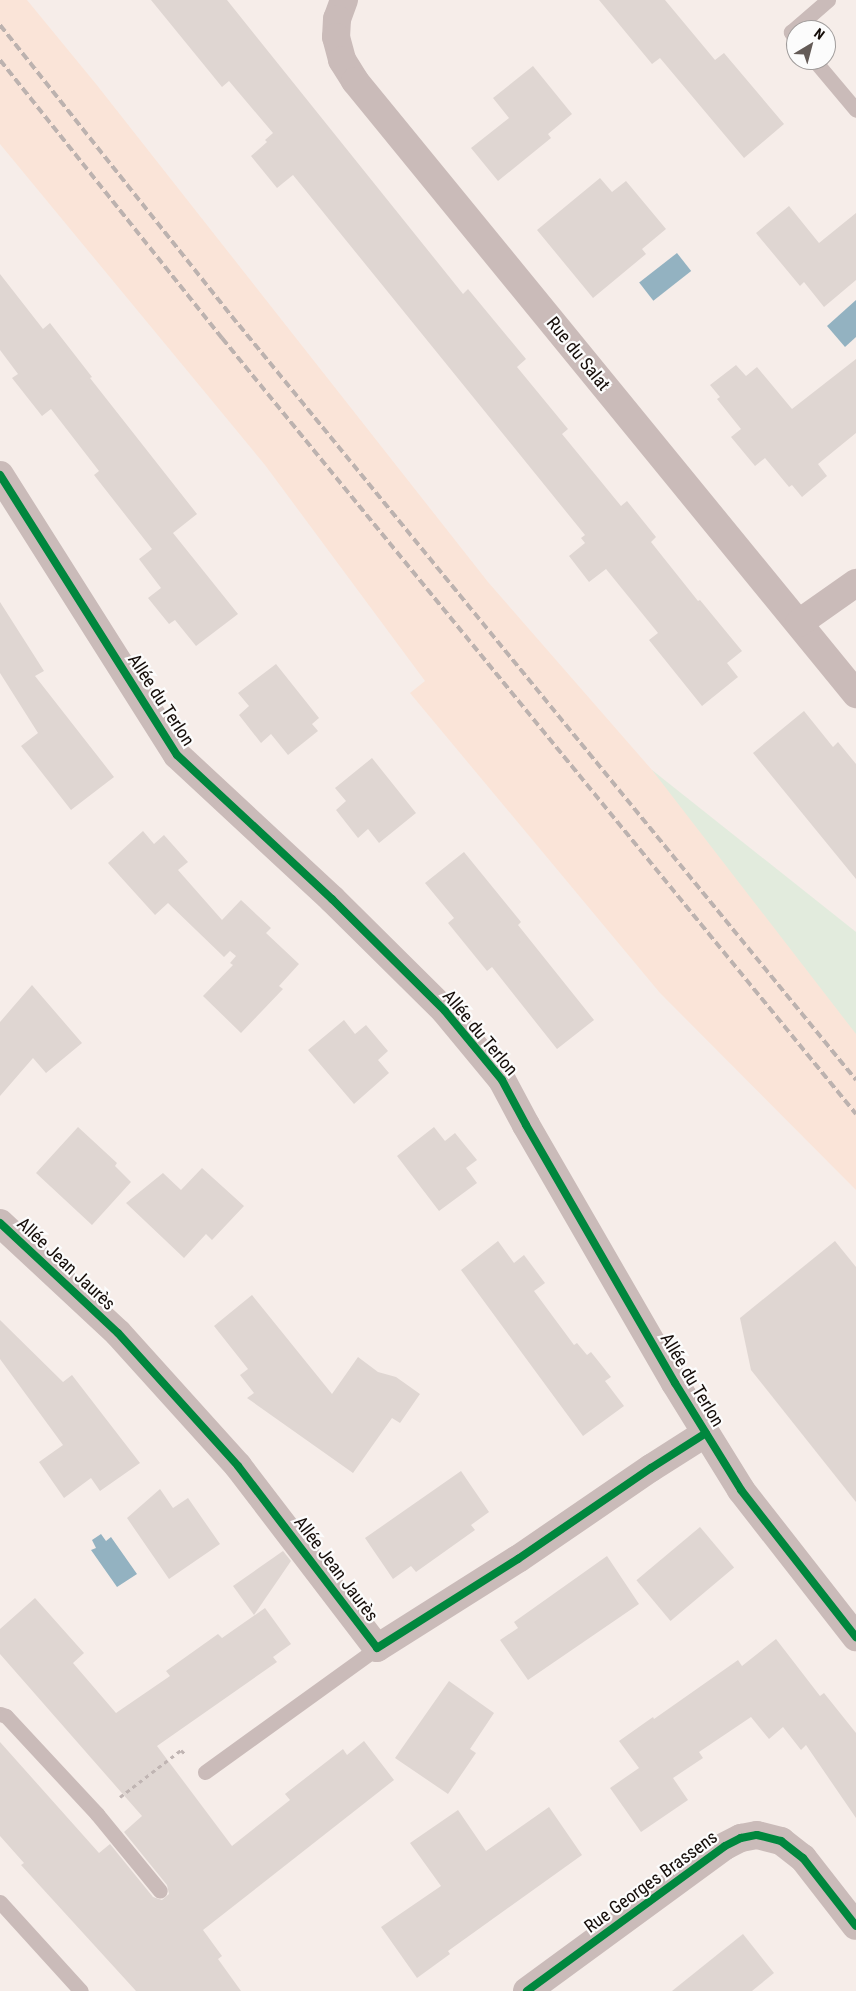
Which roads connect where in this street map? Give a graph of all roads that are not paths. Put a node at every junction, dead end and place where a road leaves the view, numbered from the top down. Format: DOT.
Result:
graph roads {
  1 [pos="344,0"];
  2 [pos="828,0"];
  3 [pos="805,20"];
  4 [pos="822,70"];
  5 [pos="856,110"];
  6 [pos="3,486"];
  7 [pos="856,583"];
  8 [pos="799,623"];
  9 [pos="856,694"];
  10 [pos="0,1223"];
  11 [pos="706,1433"];
  12 [pos="856,1637"];
  13 [pos="377,1648"];
  14 [pos="0,1714"];
  15 [pos="205,1772"];
  16 [pos="160,1891"];
  17 [pos="0,1902"];
  18 [pos="856,1926"];
  19 [pos="82,1991"];
  20 [pos="527,1991"];
  1 -- 8 [label="street, Rue du Salat"];
  2 -- 3 [label="lane"];
  4 -- 5 [label="lane"];
  6 -- 11 [label="street, Allée du Terlon"];
  7 -- 8 [label="street"];
  8 -- 9 [label="street, Rue du Salat"];
  10 -- 13 [label="street, Allée Jean Jaurès"];
  11 -- 12 [label="street, Allée du Terlon"];
  11 -- 13 [label="street, Allée Jean Jaurès"];
  13 -- 15 [label="lane, Allée Jean Jaurès"];
  14 -- 16 [label="lane"];
  17 -- 19 [label="lane"];
  18 -- 20 [label="street, Rue Georges Brassens"];
}
